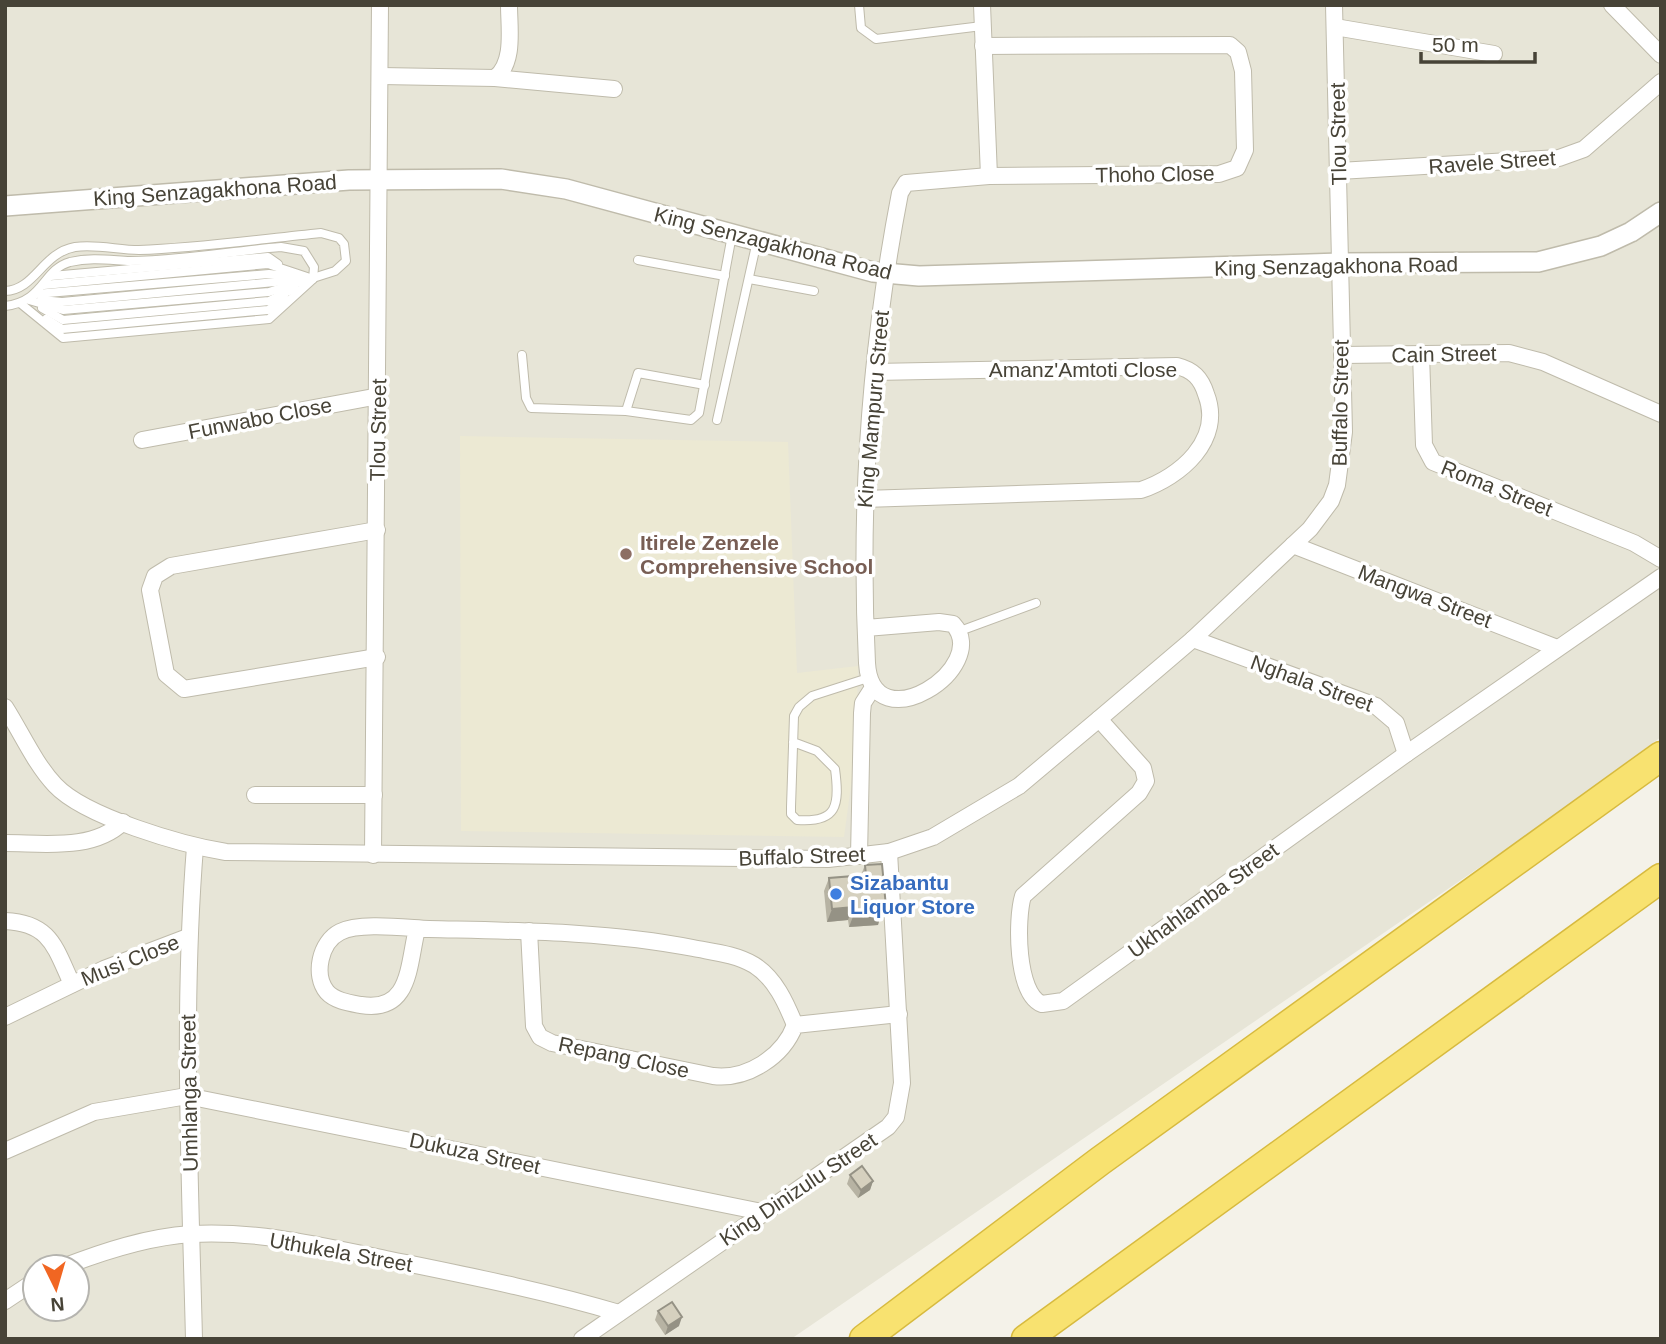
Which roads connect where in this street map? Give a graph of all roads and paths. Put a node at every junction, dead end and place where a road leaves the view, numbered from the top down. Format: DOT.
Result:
graph roads {
  1 [pos="380,5"];
  2 [pos="509,5"];
  3 [pos="859,5"];
  4 [pos="982,5"];
  5 [pos="1334,5"];
  6 [pos="1612,5"];
  7 [pos="982,26"];
  8 [pos="1335,27"];
  9 [pos="983,46"];
  10 [pos="1494,54"];
  11 [pos="1661,55"];
  12 [pos="381,76"];
  13 [pos="495,78"];
  14 [pos="1661,82"];
  15 [pos="614,89"];
  16 [pos="1339,172"];
  17 [pos="989,176"];
  18 [pos="381,179"];
  19 [pos="39,204"];
  20 [pos="5,206"];
  21 [pos="1661,212"];
  22 [pos="5,217"];
  23 [pos="732,235"];
  24 [pos="757,241"];
  25 [pos="638,260"];
  26 [pos="1340,264"];
  27 [pos="286,270"];
  28 [pos="884,274"];
  29 [pos="51,276"];
  30 [pos="725,276"];
  31 [pos="313,279"];
  32 [pos="749,279"];
  33 [pos="44,285"];
  34 [pos="5,291"];
  35 [pos="814,291"];
  36 [pos="28,299"];
  37 [pos="5,306"];
  38 [pos="522,355"];
  39 [pos="1342,355"];
  40 [pos="1421,355"];
  41 [pos="874,372"];
  42 [pos="705,385"];
  43 [pos="379,396"];
  44 [pos="626,411"];
  45 [pos="1661,414"];
  46 [pos="717,420"];
  47 [pos="142,440"];
  48 [pos="864,499"];
  49 [pos="377,530"];
  50 [pos="1293,545"];
  51 [pos="1661,559"];
  52 [pos="1661,577"];
  53 [pos="1036,603"];
  54 [pos="866,628"];
  55 [pos="960,631"];
  56 [pos="1193,639"];
  57 [pos="1557,648"];
  58 [pos="377,657"];
  59 [pos="870,683"];
  60 [pos="5,707"];
  61 [pos="1100,719"];
  62 [pos="793,742"];
  63 [pos="1406,754"];
  64 [pos="1661,756"];
  65 [pos="255,795"];
  66 [pos="374,795"];
  67 [pos="123,822"];
  68 [pos="5,843"];
  69 [pos="195,847"];
  70 [pos="889,852"];
  71 [pos="373,855"];
  72 [pos="859,856"];
  73 [pos="1661,878"];
  74 [pos="5,921"];
  75 [pos="417,929"];
  76 [pos="529,931"];
  77 [pos="188,937"];
  78 [pos="72,984"];
  79 [pos="899,1013"];
  80 [pos="5,1017"];
  81 [pos="795,1025"];
  82 [pos="187,1096"];
  83 [pos="5,1152"];
  84 [pos="762,1212"];
  85 [pos="191,1234"];
  86 [pos="91,1258"];
  87 [pos="21,1290"];
  88 [pos="5,1301"];
  89 [pos="619,1313"];
  90 [pos="194,1339"];
  91 [pos="582,1339"];
  92 [pos="864,1339"];
  93 [pos="1026,1339"];
  1 -- 12 [label="street, Tlou Street"];
  2 -- 13 [label="street"];
  3 -- 7 [label="lane"];
  4 -- 7 [label="street"];
  5 -- 8 [label="street, Tlou Street"];
  6 -- 11 [label="street"];
  7 -- 9 [label="street"];
  8 -- 10 [label="street"];
  8 -- 16 [label="street, Tlou Street"];
  9 -- 17 [label="street"];
  9 -- 17 [label="street, Thoho Close"];
  12 -- 13 [label="street"];
  12 -- 18 [label="street, Tlou Street"];
  13 -- 15 [label="street"];
  14 -- 16 [label="street, Ravele Street"];
  16 -- 26 [label="street, Tlou Street"];
  17 -- 28 [label="street, King Mampuru Street"];
  18 -- 19 [label="street, King Senzagakhona Road"];
  18 -- 23 [label="street, King Senzagakhona Road"];
  18 -- 43 [label="street, Tlou Street"];
  19 -- 20 [label="street, King Senzagakhona Road"];
  19 -- 22 [label="street"];
  21 -- 26 [label="street, King Senzagakhona Road"];
  23 -- 24 [label="street, King Senzagakhona Road"];
  23 -- 30 [label="lane"];
  24 -- 28 [label="street, King Senzagakhona Road"];
  24 -- 32 [label="lane"];
  25 -- 30 [label="lane"];
  26 -- 28 [label="street, King Senzagakhona Road"];
  26 -- 39 [label="street, Buffalo Street"];
  27 -- 29 [label="lane"];
  27 -- 31 [label="lane"];
  27 -- 33 [label="lane"];
  28 -- 41 [label="street, King Mampuru Street"];
  29 -- 31 [label="lane"];
  29 -- 33 [label="lane"];
  30 -- 42 [label="lane"];
  31 -- 34 [label="lane"];
  31 -- 36 [label="lane"];
  31 -- 36 [label="lane"];
  31 -- 36 [label="lane"];
  32 -- 35 [label="lane"];
  32 -- 46 [label="lane"];
  33 -- 36 [label="lane"];
  36 -- 37 [label="lane"];
  38 -- 44 [label="lane"];
  39 -- 40 [label="street, Cain Street"];
  39 -- 50 [label="street, Buffalo Street"];
  40 -- 45 [label="street, Cain Street"];
  40 -- 51 [label="street, Roma Street"];
  41 -- 48 [label="street, King Mampuru Street"];
  41 -- 48 [label="street, Amanz'Amtoti Close"];
  42 -- 44 [label="lane"];
  42 -- 44 [label="lane"];
  43 -- 47 [label="street, Funwabo Close"];
  43 -- 49 [label="street, Tlou Street"];
  48 -- 54 [label="street, King Mampuru Street"];
  49 -- 58 [label="street, Tlou Street"];
  49 -- 58 [label="street"];
  50 -- 56 [label="street, Buffalo Street"];
  50 -- 57 [label="street, Mangwa Street"];
  52 -- 57 [label="street, Ukhahlamba Street"];
  53 -- 55 [label="lane"];
  54 -- 55 [label="street"];
  54 -- 59 [label="street, King Mampuru Street"];
  55 -- 59 [label="street"];
  56 -- 61 [label="street, Buffalo Street"];
  56 -- 63 [label="street, Nghala Street"];
  57 -- 63 [label="street, Ukhahlamba Street"];
  58 -- 66 [label="street, Tlou Street"];
  59 -- 62 [label="lane"];
  59 -- 72 [label="street, King Mampuru Street"];
  60 -- 67 [label="street, Buffalo Street"];
  61 -- 63 [label="street, Ukhahlamba Street"];
  61 -- 70 [label="street, Buffalo Street"];
  62 -- 62 [label="lane"];
  64 -- 92 [label="highway"];
  65 -- 66 [label="street"];
  66 -- 71 [label="street, Tlou Street"];
  67 -- 68 [label="street"];
  67 -- 69 [label="street, Buffalo Street"];
  69 -- 71 [label="street, Buffalo Street"];
  69 -- 77 [label="street, Umhlanga Street"];
  70 -- 72 [label="street, Buffalo Street"];
  70 -- 79 [label="street, King Dinizulu Street"];
  71 -- 72 [label="street, Buffalo Street"];
  73 -- 93 [label="highway"];
  74 -- 78 [label="street, Musi Close"];
  75 -- 75 [label="street"];
  75 -- 76 [label="street"];
  76 -- 81 [label="street"];
  76 -- 81 [label="street, Repang Close"];
  77 -- 78 [label="street, Musi Close"];
  77 -- 82 [label="street, Umhlanga Street"];
  78 -- 80 [label="street, Musi Close"];
  79 -- 81 [label="street"];
  79 -- 84 [label="street, King Dinizulu Street"];
  82 -- 83 [label="street"];
  82 -- 84 [label="street, Dukuza Street"];
  82 -- 85 [label="street, Umhlanga Street"];
  84 -- 89 [label="street, King Dinizulu Street"];
  85 -- 86 [label="street, Uthukela Street"];
  85 -- 89 [label="street, Uthukela Street"];
  85 -- 90 [label="street, Umhlanga Street"];
  87 -- 88 [label="street"];
  89 -- 91 [label="street, King Dinizulu Street"];
}
